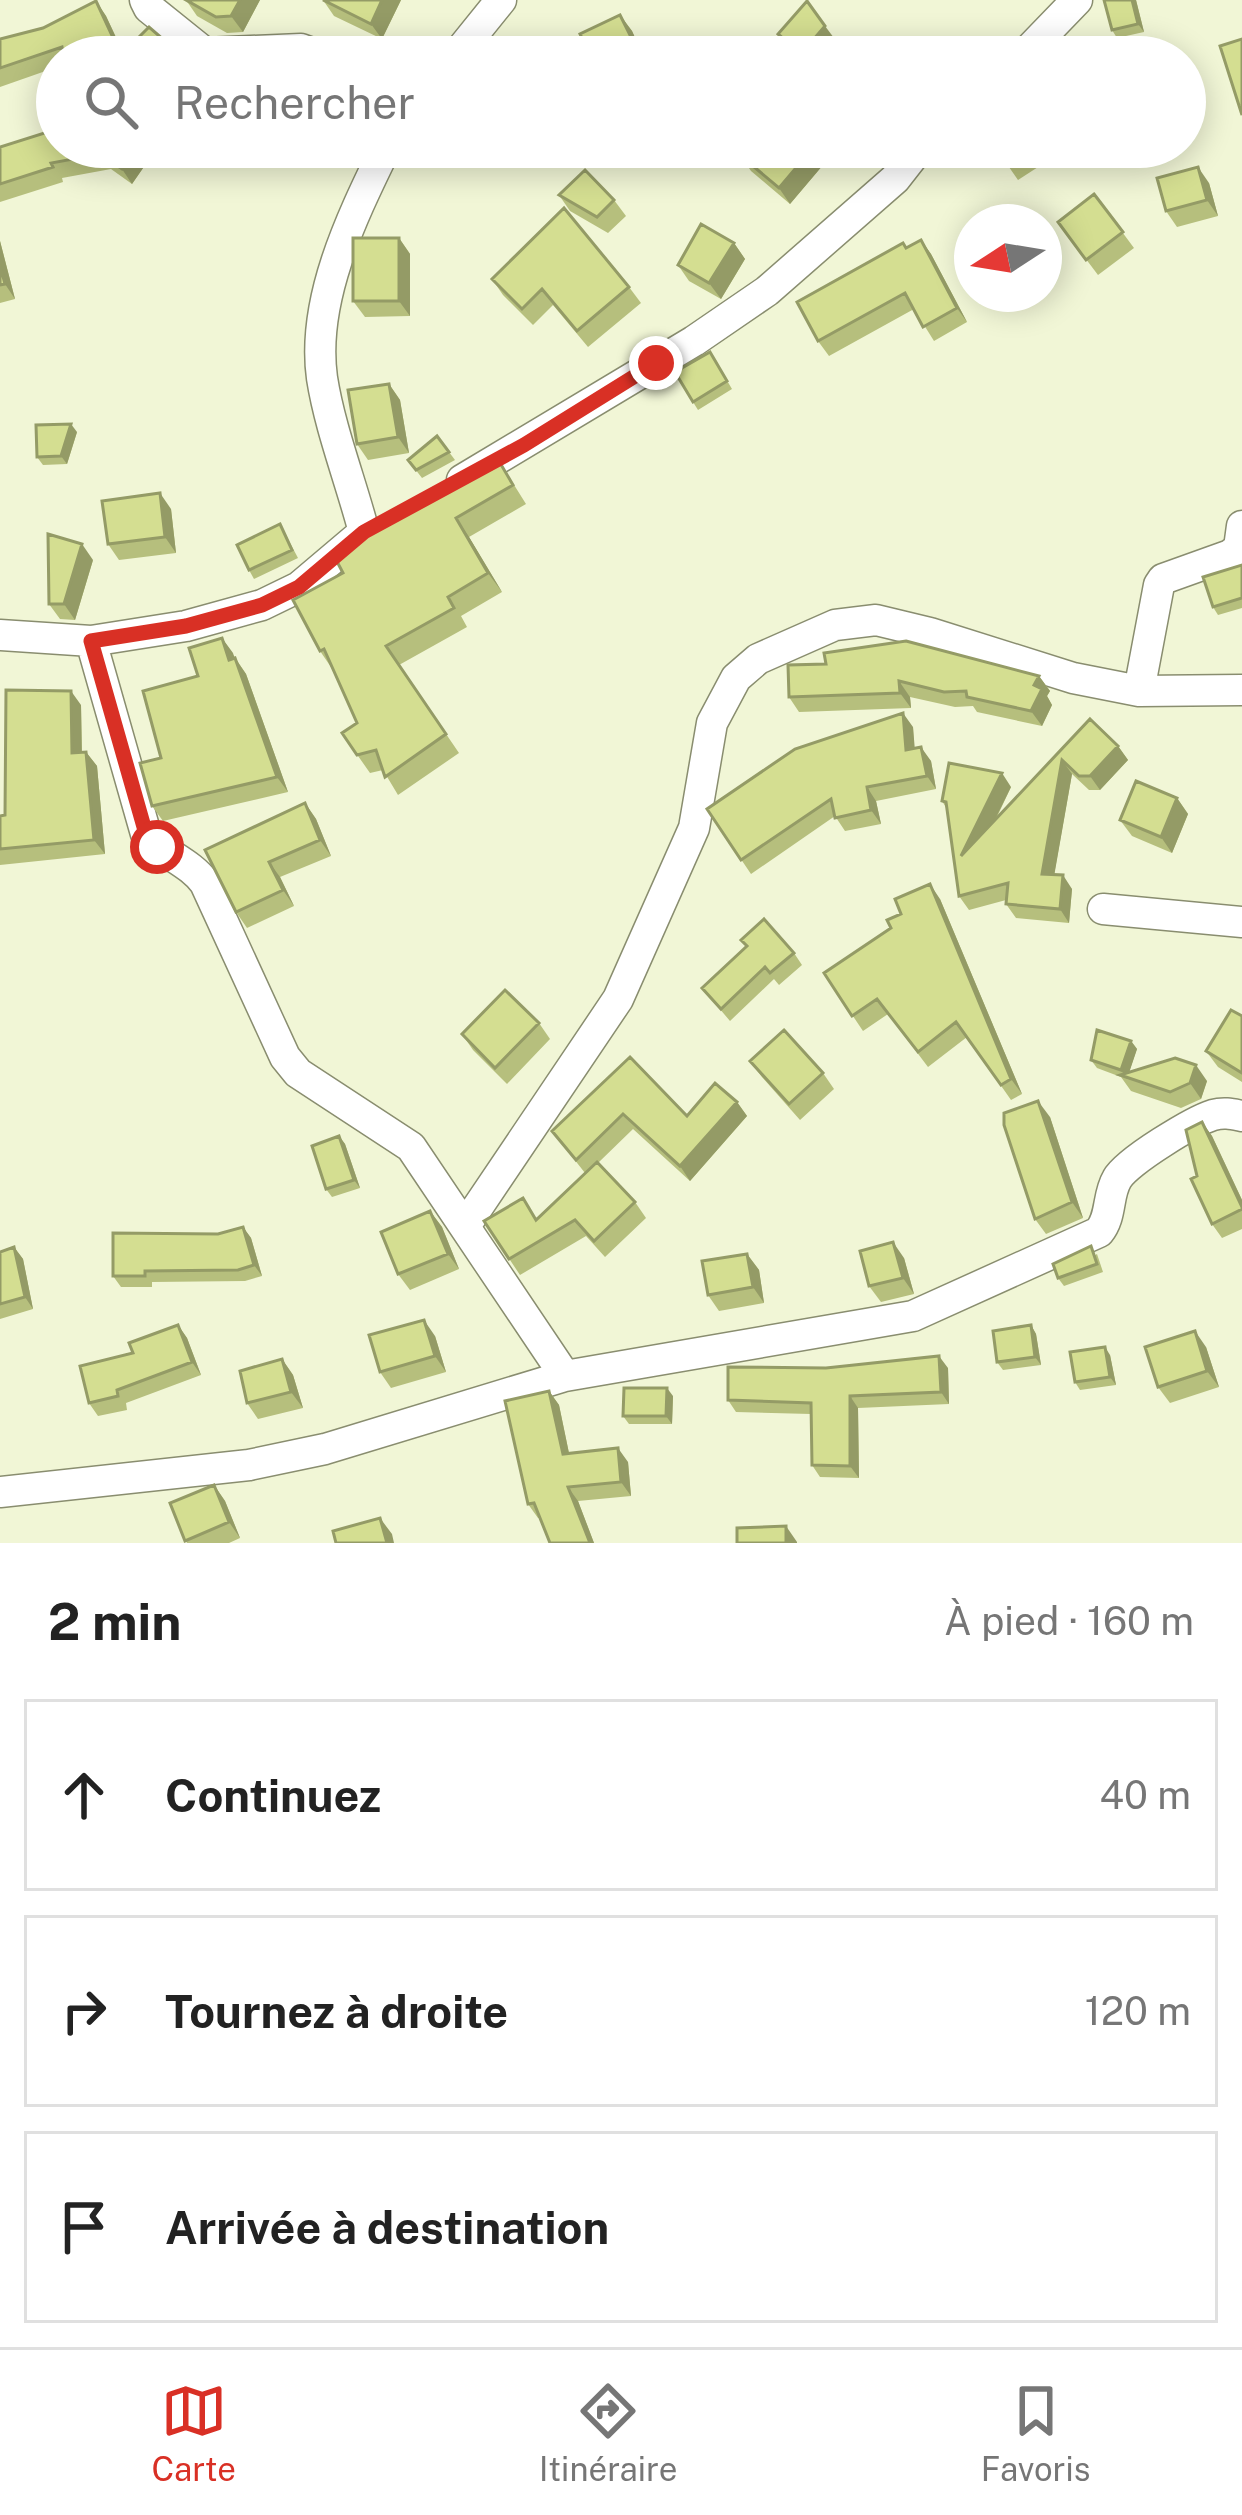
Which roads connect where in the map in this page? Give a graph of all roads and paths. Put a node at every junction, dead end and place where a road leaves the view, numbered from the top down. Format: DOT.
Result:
graph roads {
  1 [pos="145,0"];
  2 [pos="502,0"];
  3 [pos="1077,0"];
  4 [pos="184,36"];
  5 [pos="472,36"];
  6 [pos="1042,36"];
  7 [pos="376,168"];
  8 [pos="903,168"];
  9 [pos="433,496"];
  10 [pos="1242,526"];
  11 [pos="0,634"];
  12 [pos="91,641"];
  13 [pos="1242,690"];
  14 [pos="1139,691"];
  15 [pos="1103,909"];
  16 [pos="1242,922"];
  17 [pos="1242,1116"];
  18 [pos="465,1226"];
  19 [pos="565,1376"];
  20 [pos="0,1492"];
  1 -- 4 [label="street"];
  2 -- 5 [label="street"];
  3 -- 6 [label="street"];
  7 -- 12 [label="street"];
  8 -- 9 [label="street"];
  10 -- 14 [label="street"];
  11 -- 12 [label="street"];
  12 -- 18 [label="street"];
  13 -- 14 [label="street"];
  14 -- 18 [label="street"];
  15 -- 16 [label="street"];
  17 -- 19 [label="street"];
  18 -- 19 [label="street"];
  19 -- 20 [label="street"];
}
